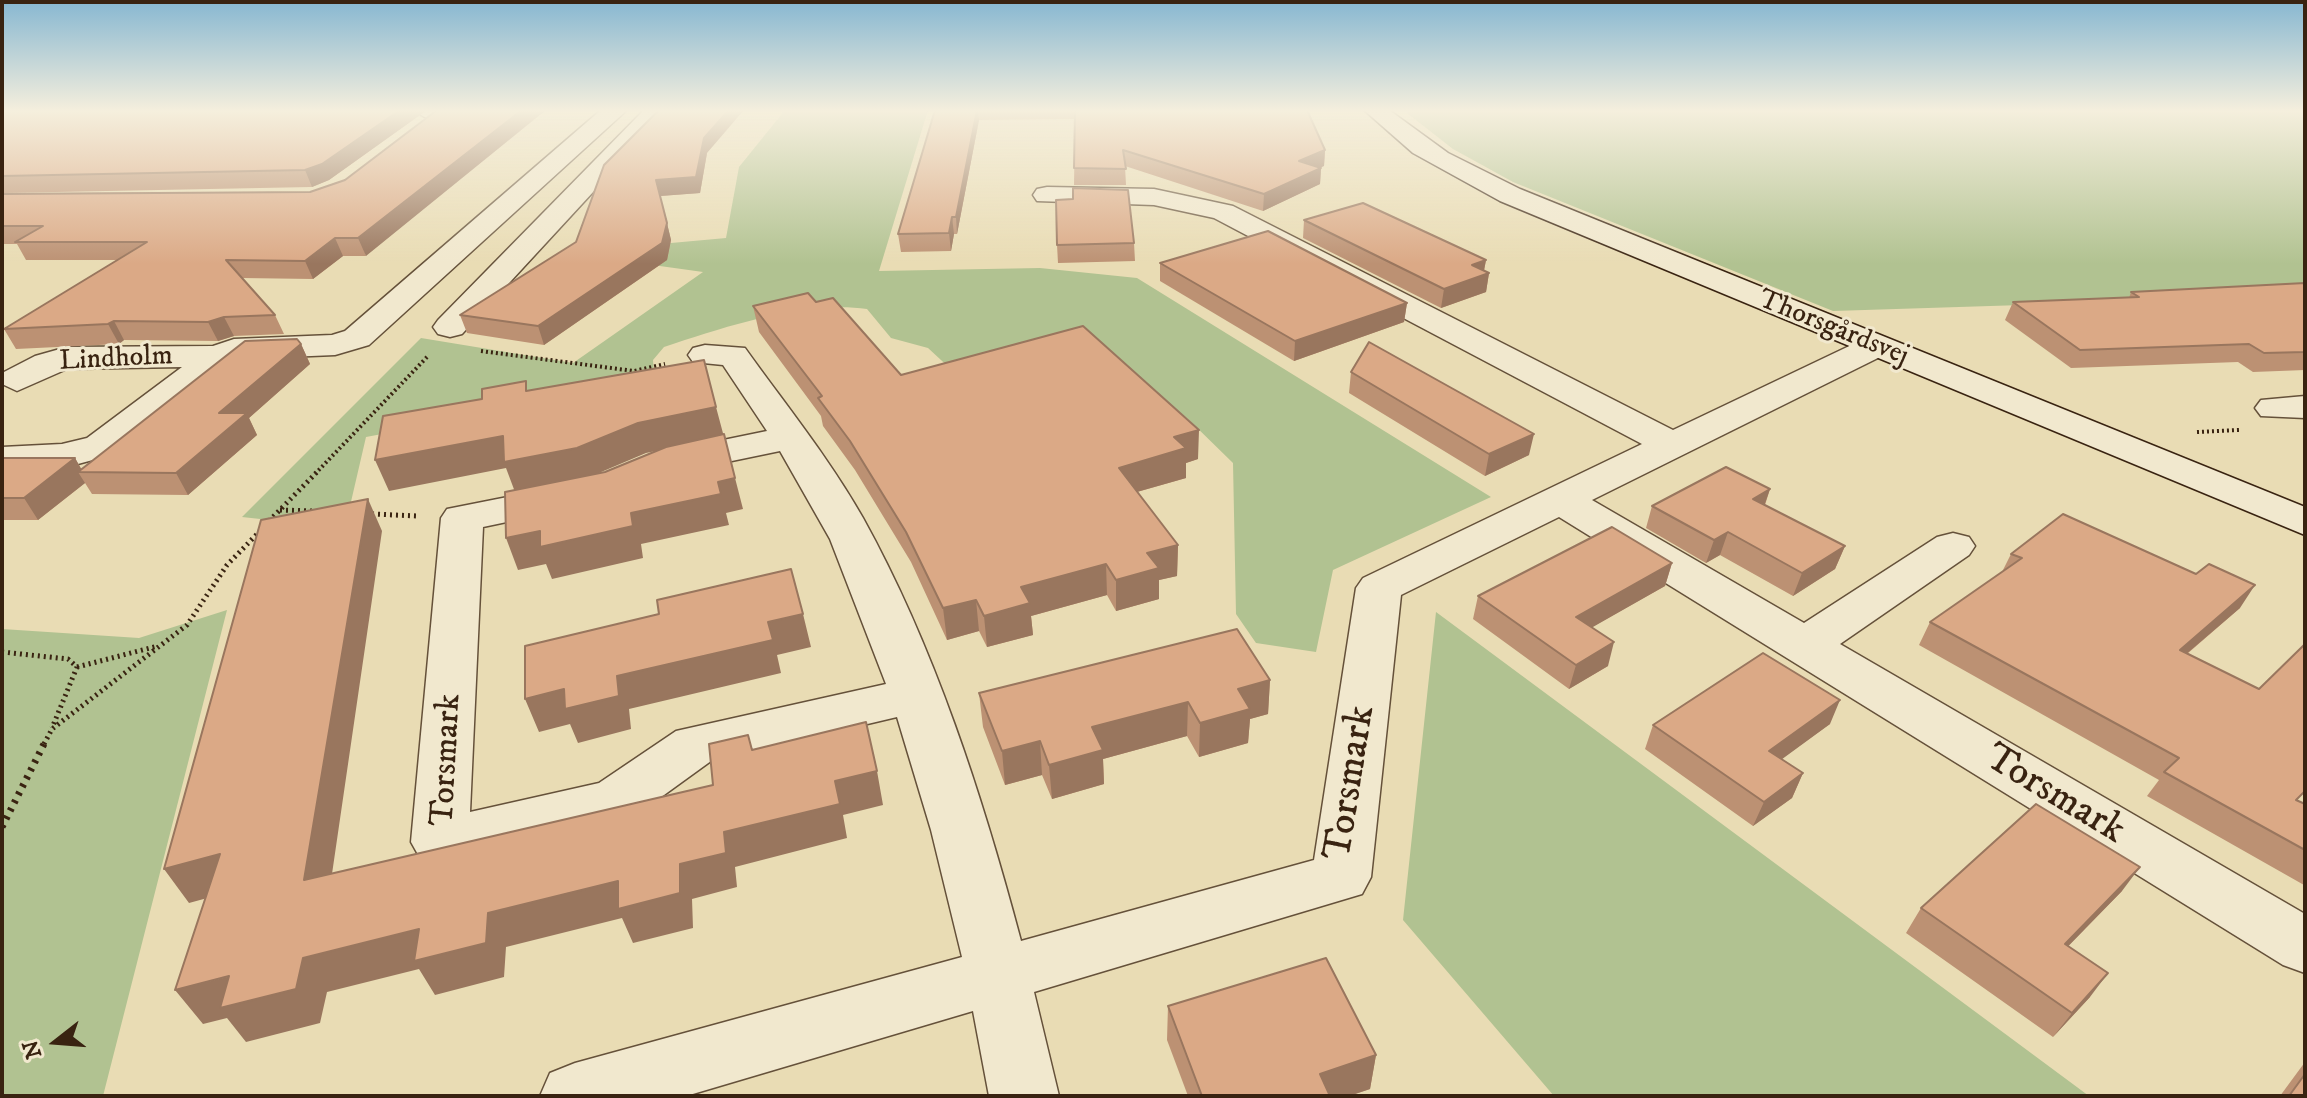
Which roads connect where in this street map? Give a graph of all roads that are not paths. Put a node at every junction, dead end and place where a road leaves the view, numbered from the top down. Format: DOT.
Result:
graph roads {
  1 [pos="556,161"];
  2 [pos="606,161"];
  3 [pos="1445,161"];
  4 [pos="1047,195"];
  5 [pos="493,217"];
  6 [pos="551,217"];
  7 [pos="426,277"];
  8 [pos="494,278"];
  9 [pos="444,336"];
  10 [pos="1876,346"];
  11 [pos="705,355"];
  12 [pos="219,356"];
  13 [pos="17,380"];
  14 [pos="789,438"];
  15 [pos="1673,445"];
  16 [pos="2,459"];
  17 [pos="1561,500"];
  18 [pos="2305,522"];
  19 [pos="1953,546"];
  20 [pos="1802,647"];
  21 [pos="915,695"];
  22 [pos="2305,946"];
  23 [pos="1000,973"];
  24 [pos="575,1096"];
  25 [pos="1024,1096"];
  1 -- 5 [label="street, Lindholm"];
  2 -- 6 [label="street"];
  3 -- 10 [label="street, Thorsgårdsvej"];
  4 -- 15 [label="street"];
  5 -- 6 [label="street"];
  5 -- 7 [label="street, Lindholm"];
  6 -- 8 [label="street"];
  7 -- 8 [label="street"];
  7 -- 12 [label="street, Lindholm"];
  8 -- 9 [label="street"];
  10 -- 15 [label="street, Torsmark"];
  10 -- 18 [label="street, Thorsgårdsvej"];
  11 -- 14 [label="street"];
  12 -- 13 [label="street, Lindholm"];
  12 -- 16 [label="street, Lindholm"];
  14 -- 21 [label="street"];
  14 -- 21 [label="street, Torsmark"];
  15 -- 17 [label="street, Torsmark"];
  17 -- 20 [label="street, Torsmark"];
  17 -- 23 [label="street, Torsmark"];
  19 -- 20 [label="street"];
  20 -- 22 [label="street, Torsmark"];
  21 -- 23 [label="street"];
  23 -- 24 [label="street, Torsmark"];
  23 -- 25 [label="street"];
}
